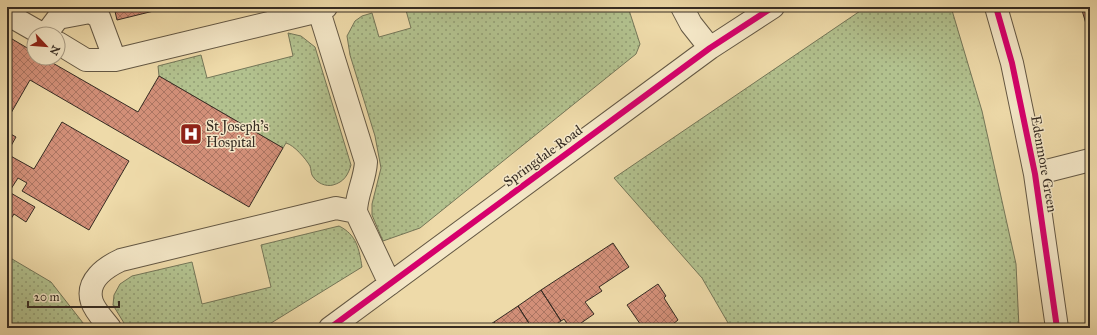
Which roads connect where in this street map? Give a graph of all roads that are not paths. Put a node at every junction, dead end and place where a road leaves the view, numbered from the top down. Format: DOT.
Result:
graph roads {
  1 [pos="682,7"];
  2 [pos="773,7"];
  3 [pos="996,7"];
  4 [pos="323,9"];
  5 [pos="7,14"];
  6 [pos="28,26"];
  7 [pos="52,26"];
  8 [pos="66,48"];
  9 [pos="710,48"];
  10 [pos="115,60"];
  11 [pos="1090,160"];
  12 [pos="1034,174"];
  13 [pos="356,212"];
  14 [pos="390,284"];
  15 [pos="110,328"];
  16 [pos="330,328"];
  17 [pos="1057,328"];
  1 -- 9 [label="street"];
  2 -- 9 [label="street, Springdale Road"];
  3 -- 12 [label="street, Edenmore Green"];
  4 -- 10 [label="street"];
  4 -- 13 [label="street"];
  5 -- 6 [label="street"];
  7 -- 10 [label="street"];
  8 -- 10 [label="street"];
  9 -- 14 [label="street, Springdale Road"];
  11 -- 12 [label="street"];
  12 -- 17 [label="street, Edenmore Green"];
  13 -- 14 [label="street"];
  13 -- 15 [label="street"];
  14 -- 16 [label="street, Springdale Road"];
}
